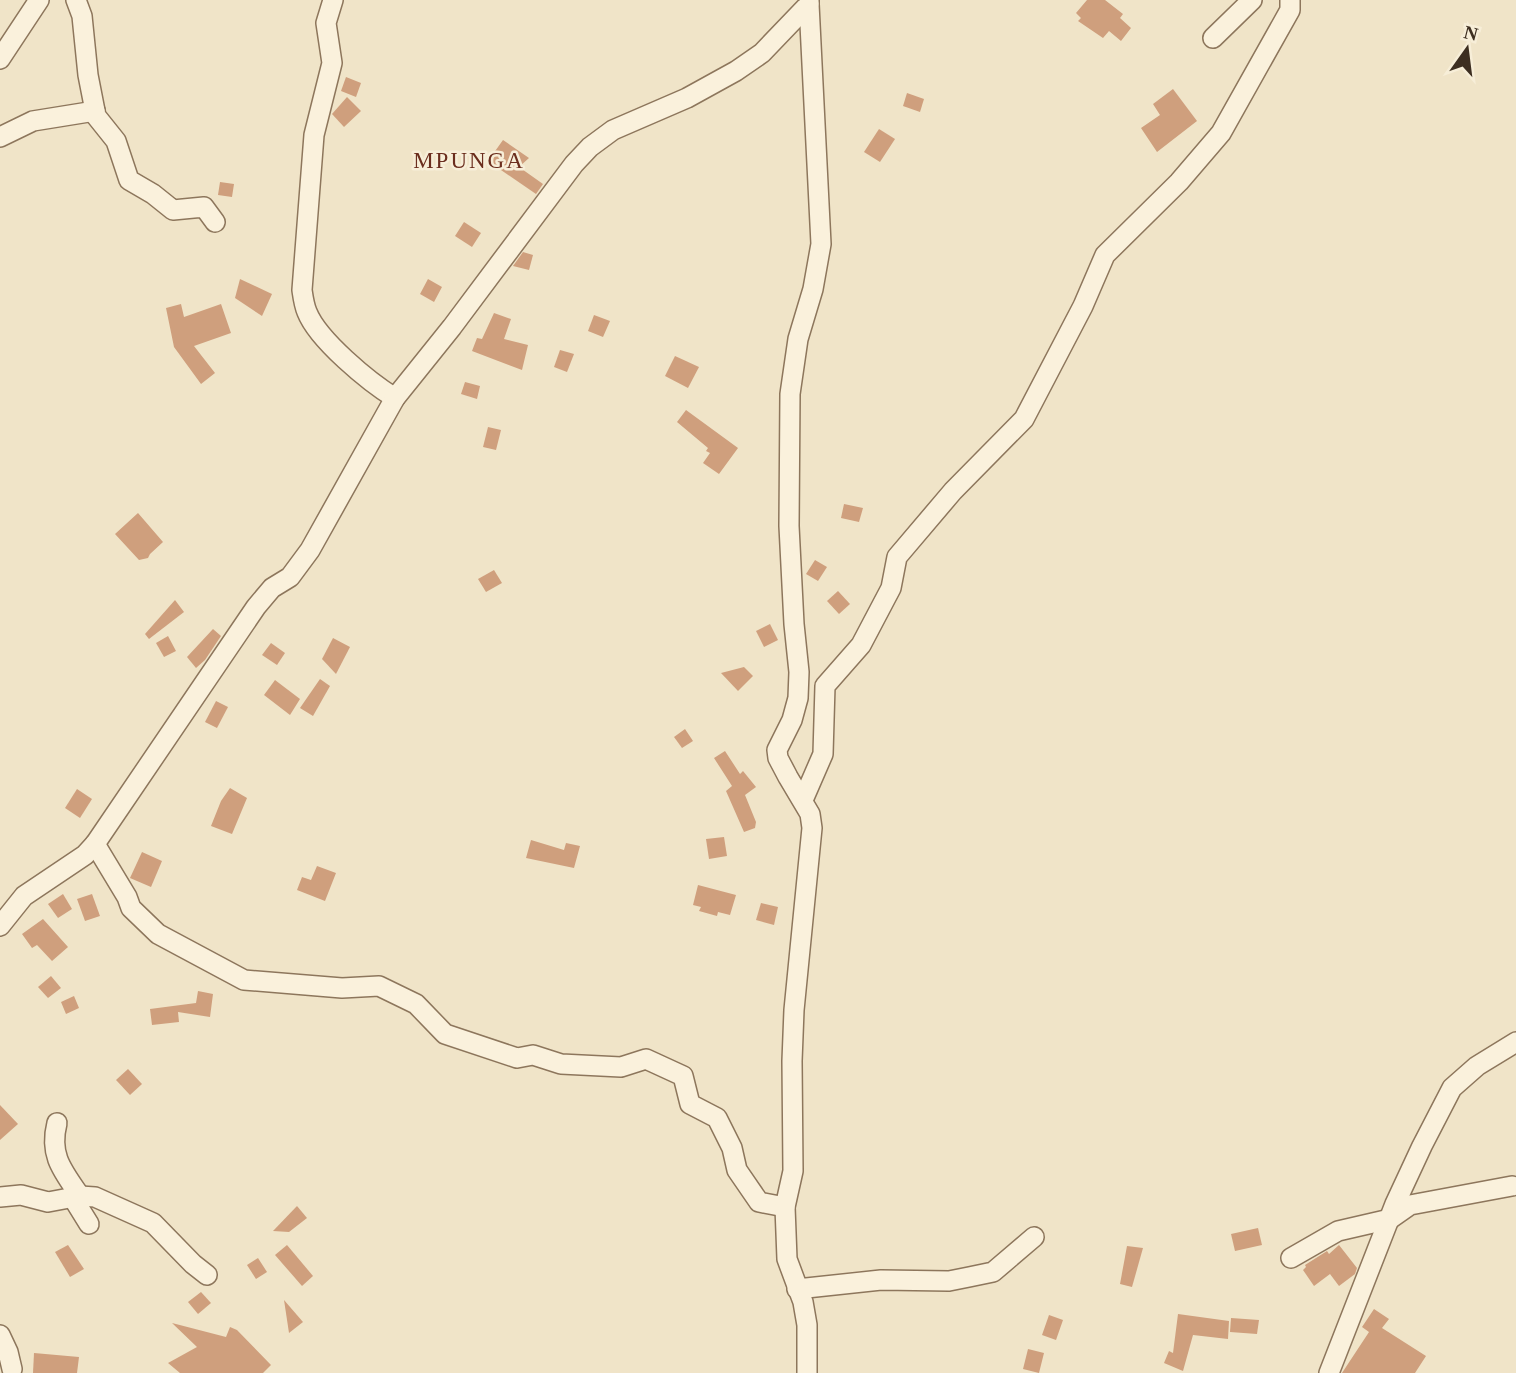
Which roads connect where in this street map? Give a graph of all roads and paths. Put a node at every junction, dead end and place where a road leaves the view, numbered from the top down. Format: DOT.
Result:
graph roads {
  1 [pos="39,0"];
  2 [pos="76,0"];
  3 [pos="333,0"];
  4 [pos="1252,0"];
  5 [pos="1290,0"];
  6 [pos="809,2"];
  7 [pos="1213,38"];
  8 [pos="0,59"];
  9 [pos="96,111"];
  10 [pos="0,137"];
  11 [pos="215,222"];
  12 [pos="395,398"];
  13 [pos="803,800"];
  14 [pos="96,844"];
  15 [pos="0,926"];
  16 [pos="1516,1042"];
  17 [pos="57,1123"];
  18 [pos="1512,1186"];
  19 [pos="80,1196"];
  20 [pos="0,1197"];
  21 [pos="785,1207"];
  22 [pos="1390,1219"];
  23 [pos="89,1224"];
  24 [pos="1034,1237"];
  25 [pos="1291,1258"];
  26 [pos="207,1275"];
  27 [pos="797,1289"];
  28 [pos="0,1335"];
  29 [pos="12,1369"];
  30 [pos="807,1373"];
  31 [pos="1329,1373"];
  1 -- 8 [label="street"];
  2 -- 9 [label="street"];
  3 -- 12 [label="street"];
  4 -- 7 [label="street"];
  5 -- 13 [label="street"];
  6 -- 12 [label="street"];
  6 -- 13 [label="street"];
  9 -- 10 [label="street"];
  9 -- 11 [label="street"];
  12 -- 14 [label="street"];
  13 -- 21 [label="street"];
  14 -- 15 [label="street"];
  14 -- 21 [label="street"];
  16 -- 22 [label="street"];
  17 -- 19 [label="street"];
  18 -- 22 [label="street"];
  19 -- 20 [label="street"];
  19 -- 23 [label="street"];
  19 -- 26 [label="street"];
  21 -- 27 [label="street"];
  22 -- 25 [label="street"];
  22 -- 31 [label="street"];
  24 -- 27 [label="street"];
  27 -- 30 [label="street"];
  28 -- 29 [label="street"];
}
